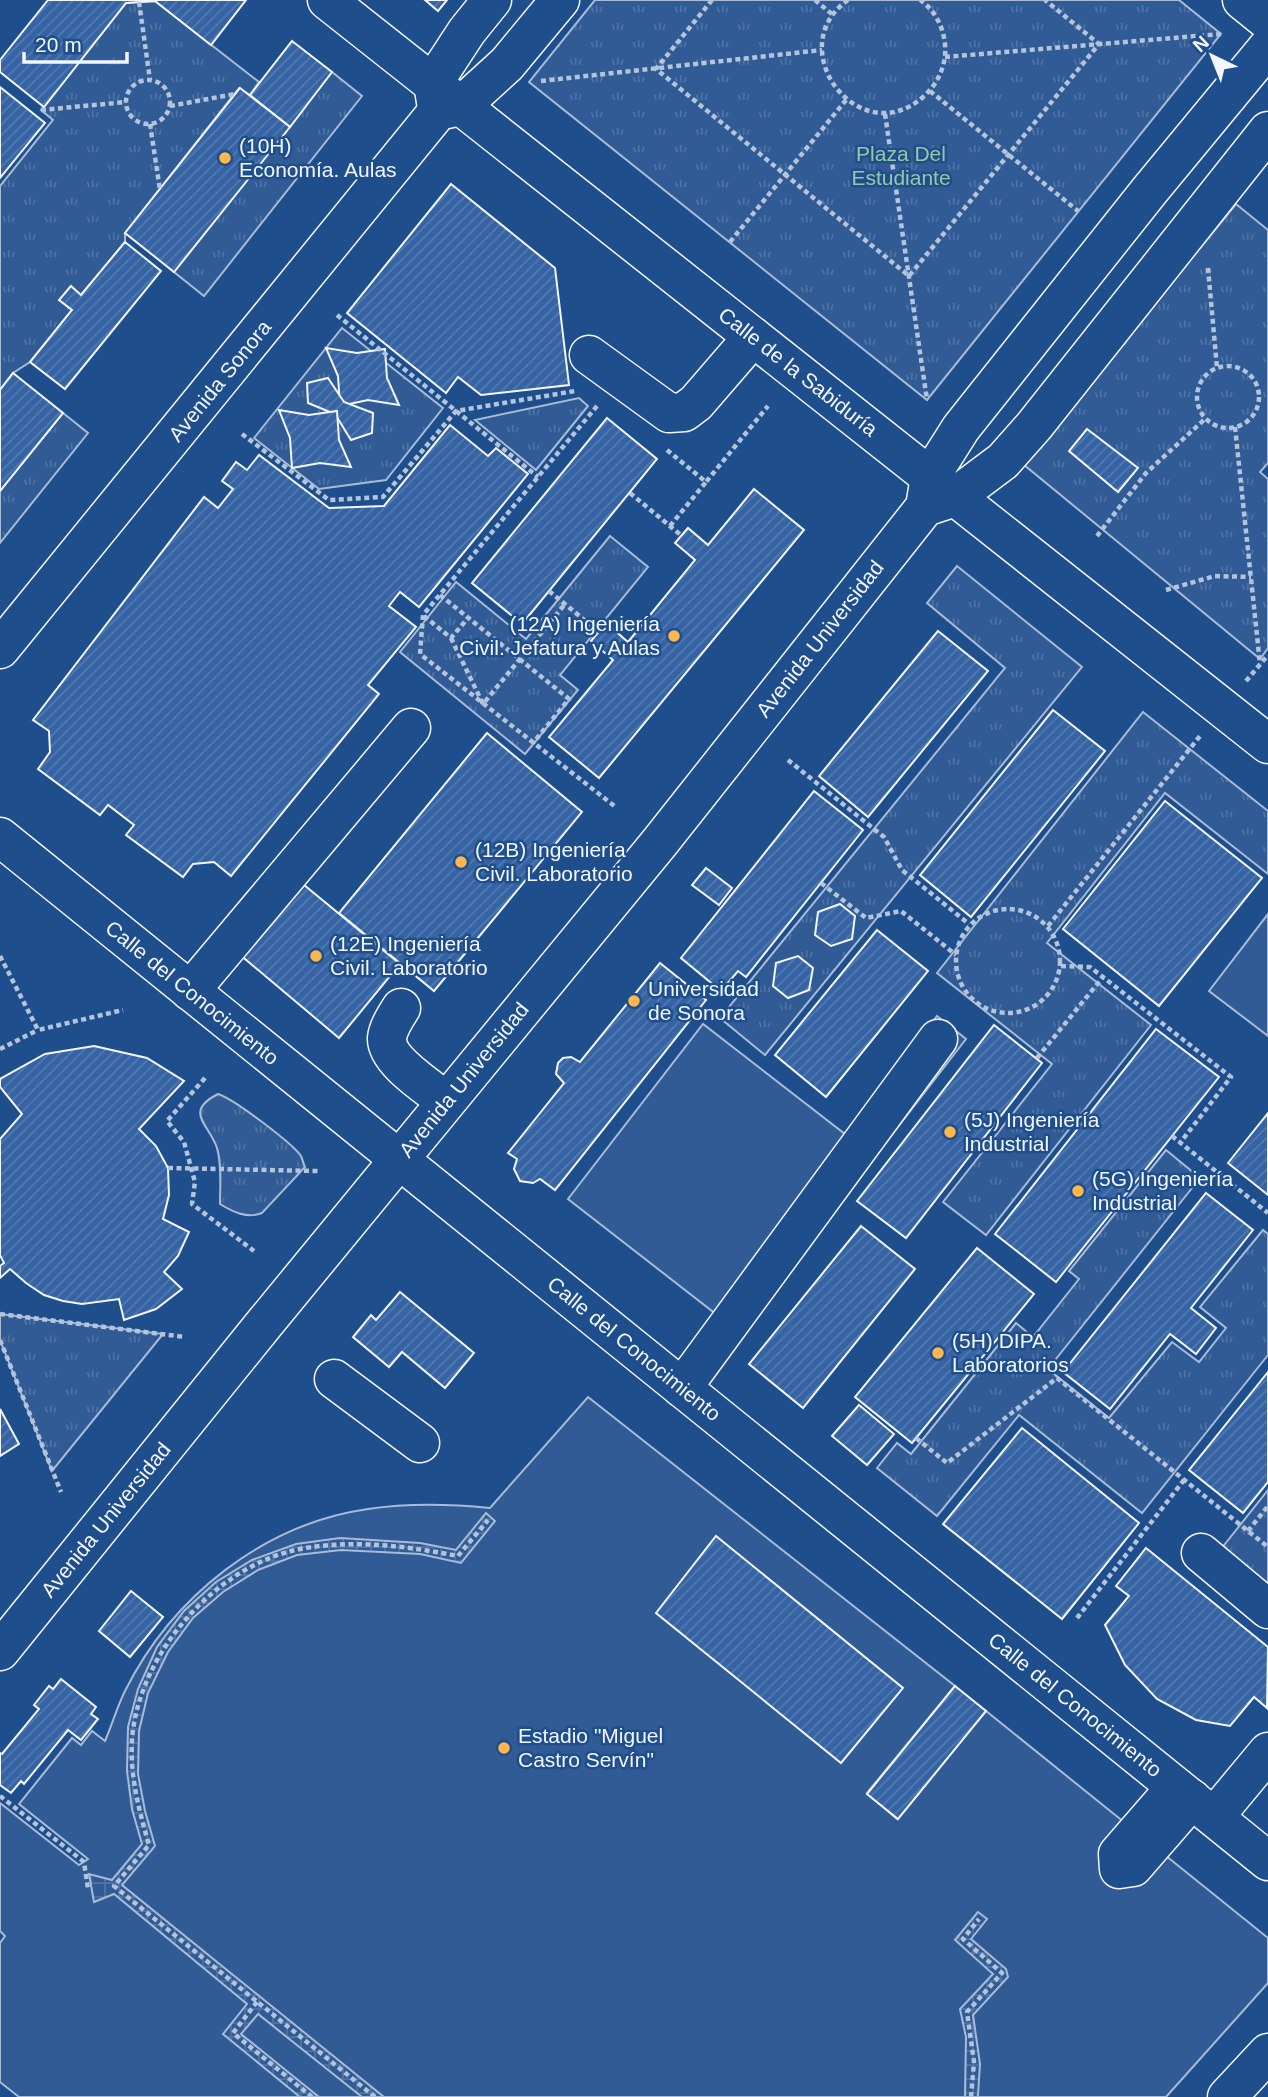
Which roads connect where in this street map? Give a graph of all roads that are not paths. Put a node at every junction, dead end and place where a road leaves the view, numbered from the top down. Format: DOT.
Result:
graph roads {
  1 [pos="327,0"];
  2 [pos="492,0"];
  3 [pos="560,0"];
  4 [pos="1242,0"];
  5 [pos="1268,21"];
  6 [pos="1268,47"];
  7 [pos="444,100"];
  8 [pos="1268,131"];
  9 [pos="753,337"];
  10 [pos="584,373"];
  11 [pos="937,494"];
  12 [pos="0,649"];
  13 [pos="411,728"];
  14 [pos="1268,744"];
  15 [pos="0,837"];
  16 [pos="190,991"];
  17 [pos="401,1007"];
  18 [pos="938,1040"];
  19 [pos="446,1101"];
  20 [pos="398,1160"];
  21 [pos="334,1379"];
  22 [pos="682,1388"];
  23 [pos="420,1443"];
  24 [pos="1200,1553"];
  25 [pos="1268,1609"];
  26 [pos="0,1651"];
  27 [pos="1268,1752"];
  28 [pos="1194,1801"];
  29 [pos="1268,1861"];
  30 [pos="1268,2053"];
  31 [pos="1227,2097"];
  1 -- 7 [label="main road, Calle de la Sabiduría"];
  2 -- 7 [label="main road, Avenida Sonora"];
  3 -- 7 [label="main road, Avenida Sonora"];
  4 -- 5 [label="main road"];
  6 -- 11 [label="main road, Avenida Universidad"];
  7 -- 9 [label="main road, Calle de la Sabiduría"];
  7 -- 12 [label="main road, Avenida Sonora"];
  8 -- 11 [label="main road, Avenida Universidad"];
  9 -- 10 [label="main road"];
  9 -- 11 [label="main road, Calle de la Sabiduría"];
  11 -- 14 [label="main road, Calle de la Sabiduría"];
  11 -- 19 [label="main road, Avenida Universidad"];
  13 -- 16 [label="main road"];
  15 -- 16 [label="main road, Calle del Conocimiento"];
  16 -- 20 [label="main road, Calle del Conocimiento"];
  17 -- 19 [label="main road"];
  18 -- 22 [label="main road"];
  19 -- 20 [label="main road, Avenida Universidad"];
  20 -- 22 [label="main road, Calle del Conocimiento"];
  20 -- 26 [label="main road, Avenida Universidad"];
  21 -- 23 [label="main road"];
  22 -- 28 [label="main road, Calle del Conocimiento"];
  24 -- 25 [label="main road"];
  27 -- 28 [label="main road"];
  28 -- 29 [label="main road, Calle del Conocimiento"];
  30 -- 31 [label="main road"];
}
